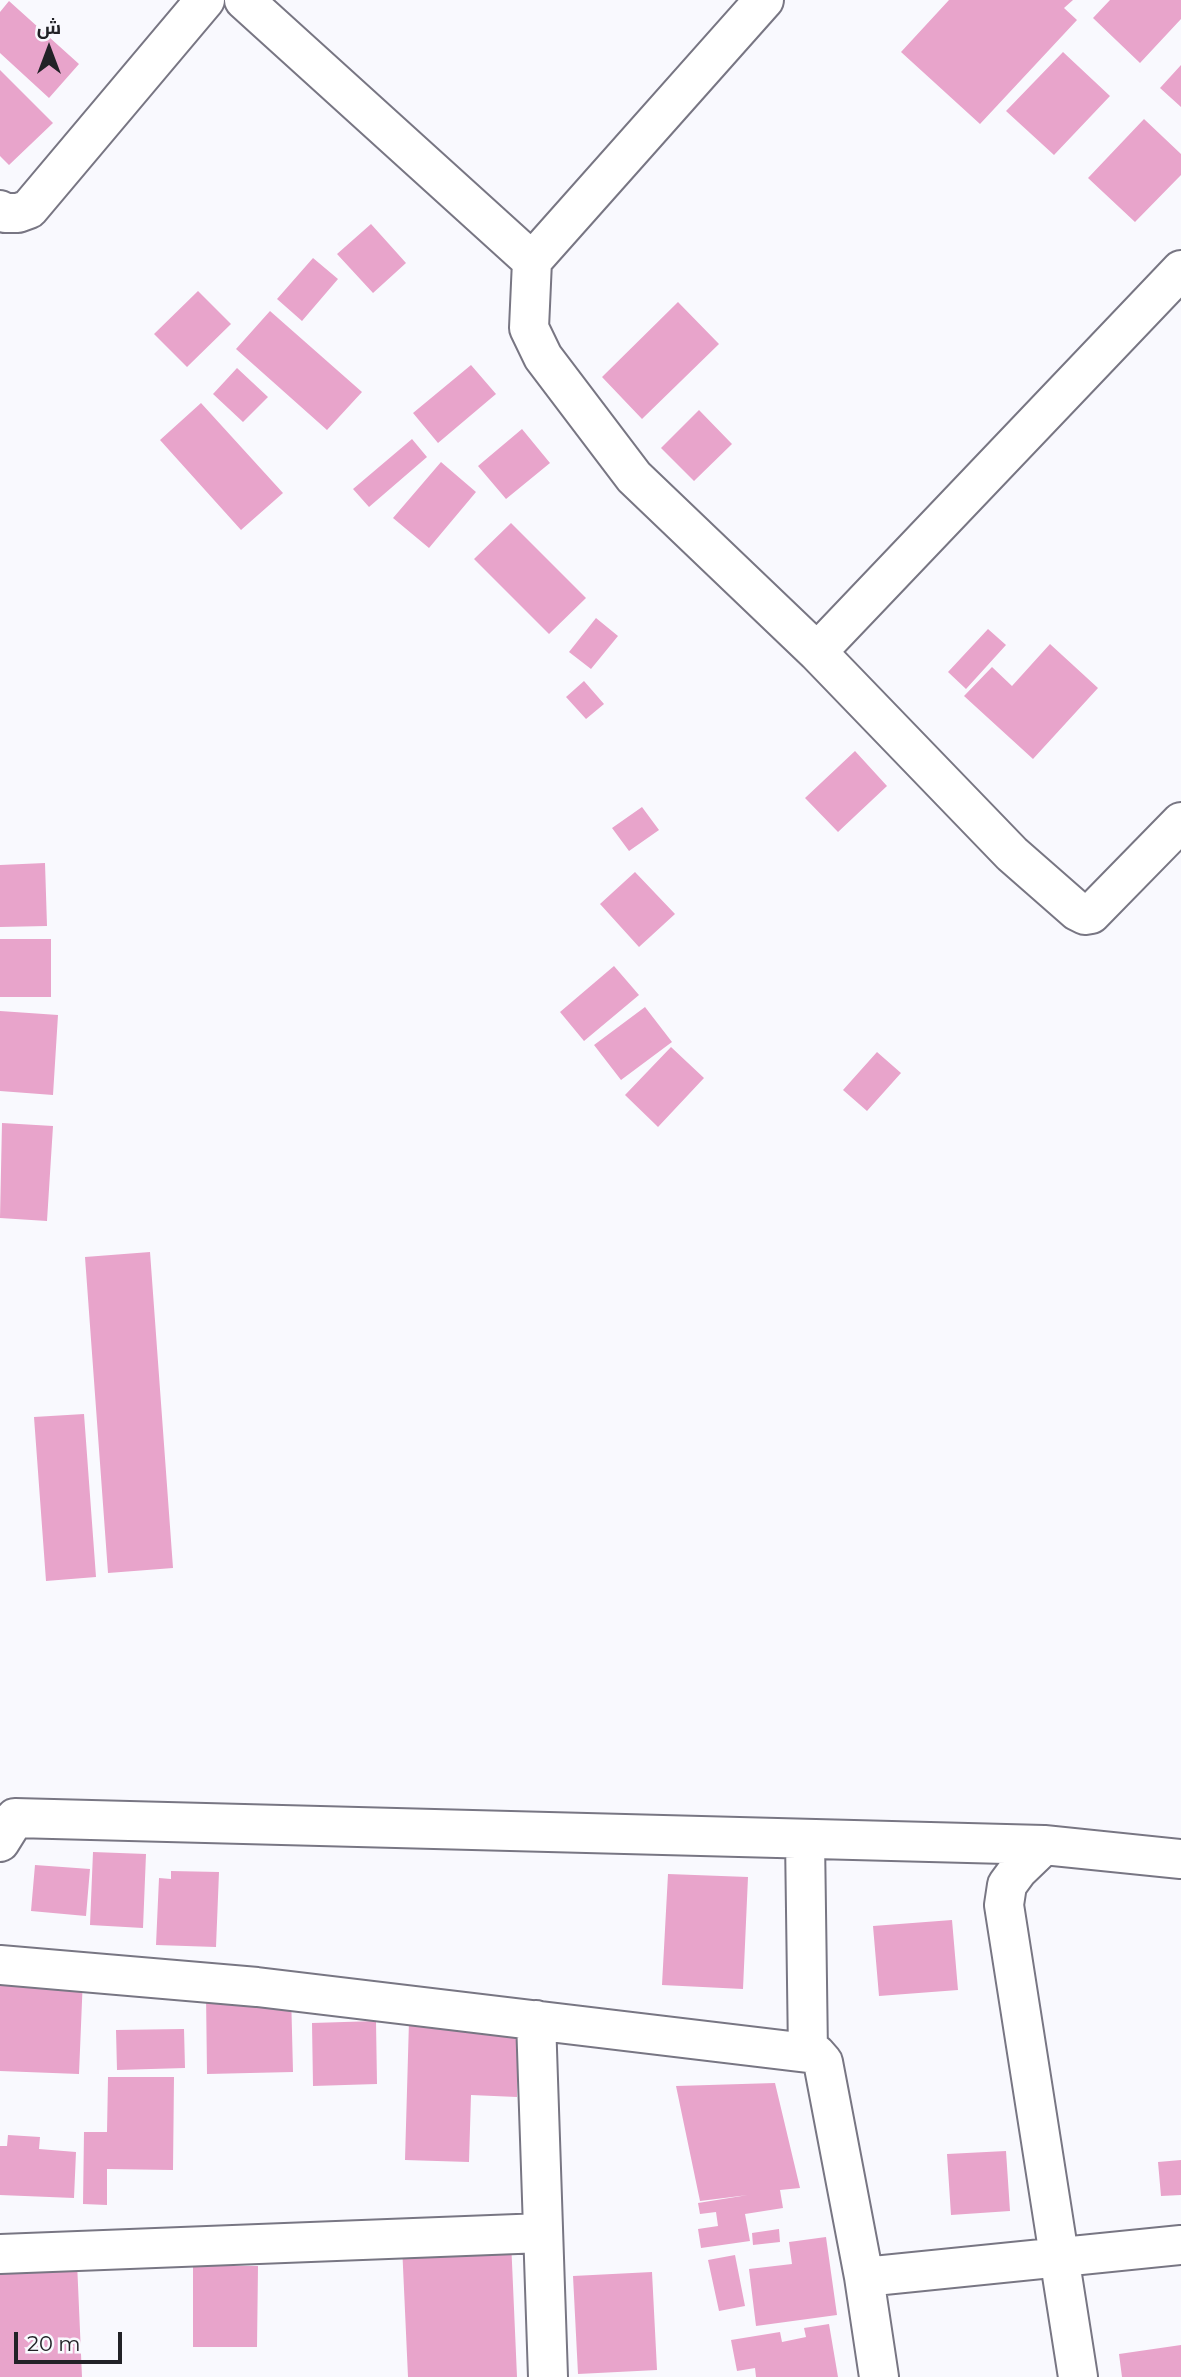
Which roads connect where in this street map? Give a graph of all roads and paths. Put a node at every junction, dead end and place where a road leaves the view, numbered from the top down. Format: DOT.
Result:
graph roads {
  1 [pos="205,0"];
  2 [pos="244,0"];
  3 [pos="764,0"];
  4 [pos="0,210"];
  5 [pos="532,261"];
  6 [pos="1181,270"];
  7 [pos="817,652"];
  8 [pos="1181,822"];
  9 [pos="805,1839"];
  10 [pos="0,1842"];
  11 [pos="1044,1845"];
  12 [pos="1181,1859"];
  13 [pos="0,1965"];
  14 [pos="536,2020"];
  15 [pos="808,2053"];
  16 [pos="543,2233"];
  17 [pos="1181,2245"];
  18 [pos="0,2254"];
  19 [pos="1059,2258"];
  20 [pos="864,2277"];
  21 [pos="548,2377"];
  22 [pos="879,2377"];
  23 [pos="1078,2377"];
  1 -- 4 [label="street"];
  2 -- 5 [label="street"];
  3 -- 5 [label="street"];
  5 -- 7 [label="street"];
  6 -- 7 [label="street"];
  7 -- 8 [label="street"];
  9 -- 10 [label="street"];
  9 -- 11 [label="street"];
  9 -- 15 [label="street"];
  11 -- 12 [label="street"];
  11 -- 19 [label="street"];
  13 -- 14 [label="street"];
  14 -- 15 [label="street"];
  14 -- 16 [label="street"];
  15 -- 20 [label="street"];
  16 -- 18 [label="street"];
  16 -- 21 [label="street"];
  17 -- 19 [label="street"];
  19 -- 20 [label="street"];
  19 -- 23 [label="street"];
  20 -- 22 [label="street"];
}
